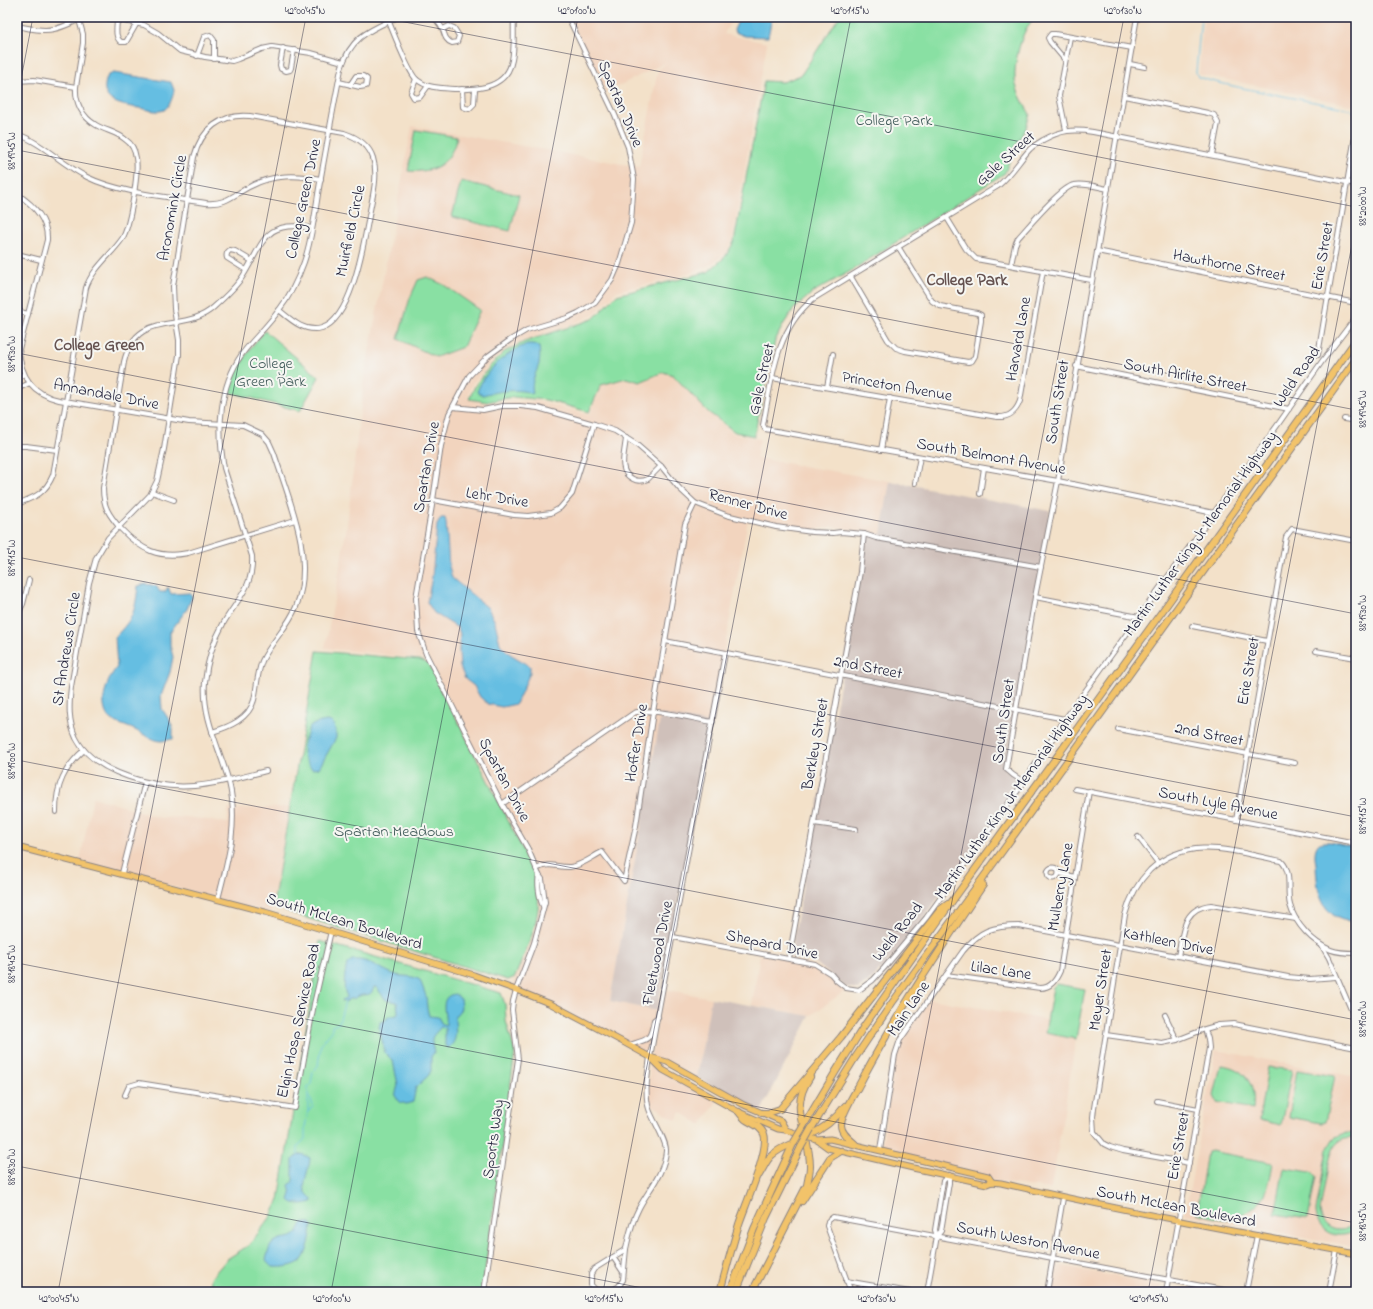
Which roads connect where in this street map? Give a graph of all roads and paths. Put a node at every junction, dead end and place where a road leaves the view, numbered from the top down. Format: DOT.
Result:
graph roads {
  1 [pos="89,17"];
  2 [pos="103,17"];
  3 [pos="398,17"];
  4 [pos="434,17"];
  5 [pos="514,17"];
  6 [pos="568,17"];
  7 [pos="1137,17"];
  8 [pos="117,19"];
  9 [pos="79,20"];
  10 [pos="389,22"];
  11 [pos="137,23"];
  12 [pos="17,26"];
  13 [pos="443,29"];
  14 [pos="1070,36"];
  15 [pos="283,48"];
  16 [pos="1132,48"];
  17 [pos="294,50"];
  18 [pos="197,56"];
  19 [pos="214,59"];
  20 [pos="1065,60"];
  21 [pos="343,62"];
  22 [pos="1130,64"];
  23 [pos="1145,67"];
  24 [pos="416,78"];
  25 [pos="17,81"];
  26 [pos="339,82"];
  27 [pos="350,85"];
  28 [pos="428,86"];
  29 [pos="76,87"];
  30 [pos="462,89"];
  31 [pos="475,89"];
  32 [pos="1124,96"];
  33 [pos="1066,130"];
  34 [pos="330,131"];
  35 [pos="17,134"];
  36 [pos="1355,136"];
  37 [pos="1117,137"];
  38 [pos="1212,155"];
  39 [pos="321,179"];
  40 [pos="1348,183"];
  41 [pos="1356,184"];
  42 [pos="1108,189"];
  43 [pos="134,191"];
  44 [pos="17,194"];
  45 [pos="187,200"];
  46 [pos="947,218"];
  47 [pos="312,228"];
  48 [pos="899,248"];
  49 [pos="1097,251"];
  50 [pos="17,254"];
  51 [pos="41,260"];
  52 [pos="252,261"];
  53 [pos="1011,266"];
  54 [pos="246,270"];
  55 [pos="1043,271"];
  56 [pos="851,277"];
  57 [pos="1091,280"];
  58 [pos="1328,297"];
  59 [pos="1356,303"];
  60 [pos="279,310"];
  61 [pos="17,311"];
  62 [pos="28,314"];
  63 [pos="1356,317"];
  64 [pos="176,322"];
  65 [pos="1356,340"];
  66 [pos="833,354"];
  67 [pos="1318,356"];
  68 [pos="1356,358"];
  69 [pos="1076,366"];
  70 [pos="24,374"];
  71 [pos="17,378"];
  72 [pos="772,378"];
  73 [pos="30,383"];
  74 [pos="17,387"];
  75 [pos="827,387"];
  76 [pos="890,398"];
  77 [pos="66,402"];
  78 [pos="453,407"];
  79 [pos="1289,409"];
  80 [pos="117,410"];
  81 [pos="1016,410"];
  82 [pos="169,419"];
  83 [pos="1344,419"];
  84 [pos="1356,421"];
  85 [pos="220,423"];
  86 [pos="594,424"];
  87 [pos="764,428"];
  88 [pos="626,438"];
  89 [pos="17,446"];
  90 [pos="58,450"];
  91 [pos="881,450"];
  92 [pos="920,457"];
  93 [pos="661,466"];
  94 [pos="984,468"];
  95 [pos="1058,481"];
  96 [pos="915,483"];
  97 [pos="152,492"];
  98 [pos="980,494"];
  99 [pos="174,500"];
  100 [pos="433,500"];
  101 [pos="695,503"];
  102 [pos="17,504"];
  103 [pos="1214,513"];
  104 [pos="295,520"];
  105 [pos="119,526"];
  106 [pos="864,534"];
  107 [pos="245,535"];
  108 [pos="1356,541"];
  109 [pos="1041,567"];
  110 [pos="29,580"];
  111 [pos="1035,597"];
  112 [pos="17,616"];
  113 [pos="1139,617"];
  114 [pos="1192,626"];
  115 [pos="665,641"];
  116 [pos="1267,641"];
  117 [pos="1316,651"];
  118 [pos="725,653"];
  119 [pos="1356,658"];
  120 [pos="841,675"];
  121 [pos="1016,709"];
  122 [pos="653,712"];
  123 [pos="1065,719"];
  124 [pos="713,722"];
  125 [pos="1118,729"];
  126 [pos="212,732"];
  127 [pos="84,750"];
  128 [pos="1247,754"];
  129 [pos="1295,763"];
  130 [pos="266,771"];
  131 [pos="228,780"];
  132 [pos="145,782"];
  133 [pos="1024,782"];
  134 [pos="1075,788"];
  135 [pos="1090,792"];
  136 [pos="502,804"];
  137 [pos="56,812"];
  138 [pos="1236,820"];
  139 [pos="814,823"];
  140 [pos="856,829"];
  141 [pos="1138,837"];
  142 [pos="1356,842"];
  143 [pos="1006,846"];
  144 [pos="17,847"];
  145 [pos="1158,863"];
  146 [pos="536,869"];
  147 [pos="122,873"];
  148 [pos="1059,873"];
  149 [pos="1075,877"];
  150 [pos="218,899"];
  151 [pos="953,900"];
  152 [pos="1296,919"];
  153 [pos="996,927"];
  154 [pos="330,931"];
  155 [pos="1065,934"];
  156 [pos="673,937"];
  157 [pos="1121,945"];
  158 [pos="1322,946"];
  159 [pos="1356,952"];
  160 [pos="1178,956"];
  161 [pos="789,958"];
  162 [pos="946,975"];
  163 [pos="1336,976"];
  164 [pos="1052,984"];
  165 [pos="516,990"];
  166 [pos="859,990"];
  167 [pos="1165,1015"];
  168 [pos="658,1017"];
  169 [pos="1356,1021"];
  170 [pos="1205,1029"];
  171 [pos="1106,1035"];
  172 [pos="1177,1040"];
  173 [pos="629,1045"];
  174 [pos="1356,1048"];
  175 [pos="650,1057"];
  176 [pos="823,1058"];
  177 [pos="857,1089"];
  178 [pos="125,1095"];
  179 [pos="1157,1101"];
  180 [pos="1198,1109"];
  181 [pos="738,1112"];
  182 [pos="762,1113"];
  183 [pos="786,1130"];
  184 [pos="806,1138"];
  185 [pos="817,1140"];
  186 [pos="855,1144"];
  187 [pos="880,1150"];
  188 [pos="841,1151"];
  189 [pos="1189,1163"];
  190 [pos="949,1175"];
  191 [pos="992,1182"];
  192 [pos="753,1185"];
  193 [pos="1063,1198"];
  194 [pos="1178,1221"];
  195 [pos="788,1222"];
  196 [pos="1257,1235"];
  197 [pos="937,1236"];
  198 [pos="626,1248"];
  199 [pos="1337,1250"];
  200 [pos="1356,1254"];
  201 [pos="613,1257"];
  202 [pos="1053,1258"];
  203 [pos="624,1272"];
  204 [pos="846,1280"];
  205 [pos="1168,1280"];
  206 [pos="484,1292"];
  207 [pos="598,1292"];
  208 [pos="610,1292"];
  209 [pos="720,1292"];
  210 [pos="730,1292"];
  211 [pos="736,1292"];
  212 [pos="752,1292"];
  213 [pos="850,1292"];
  214 [pos="910,1292"];
  215 [pos="927,1292"];
  216 [pos="1047,1292"];
  217 [pos="1166,1292"];
  218 [pos="1234,1292"];
  219 [pos="1246,1292"];
  220 [pos="1329,1292"];
  1 -- 9 [label="street"];
  2 -- 8 [label="street"];
  3 -- 10 [label="street, College Green Drive"];
  4 -- 13 [label="street"];
  5 -- 31 [label="street"];
  6 -- 78 [label="street, Spartan Drive"];
  7 -- 16 [label="street, South Street"];
  8 -- 11 [label="street"];
  8 -- 11 [label="street"];
  9 -- 12 [label="street"];
  9 -- 29 [label="street"];
  10 -- 21 [label="street, College Green Drive"];
  10 -- 24 [label="street"];
  11 -- 18 [label="street"];
  13 -- 13 [label="street"];
  14 -- 16 [label="street"];
  14 -- 20 [label="street"];
  14 -- 20 [label="street"];
  15 -- 17 [label="street"];
  15 -- 17 [label="street"];
  15 -- 19 [label="street"];
  16 -- 22 [label="street, South Street"];
  17 -- 21 [label="street"];
  18 -- 19 [label="street"];
  18 -- 19 [label="street"];
  20 -- 33 [label="street"];
  21 -- 26 [label="street, College Green Drive"];
  22 -- 23 [label="street"];
  22 -- 32 [label="street, South Street"];
  24 -- 28 [label="street"];
  24 -- 28 [label="street"];
  25 -- 29 [label="street"];
  26 -- 27 [label="street"];
  26 -- 34 [label="street, College Green Drive"];
  28 -- 30 [label="street"];
  29 -- 43 [label="street"];
  30 -- 31 [label="street"];
  30 -- 31 [label="street"];
  32 -- 37 [label="street, South Street"];
  32 -- 38 [label="street"];
  33 -- 37 [label="street, Gale Street"];
  33 -- 46 [label="street, Gale Street"];
  34 -- 39 [label="street, College Green Drive"];
  34 -- 45 [label="street, Aronomink Circle"];
  34 -- 60 [label="street, Muirfield Circle"];
  35 -- 43 [label="street"];
  36 -- 40 [label="street, Erie Street"];
  37 -- 38 [label="street, Gale Street"];
  37 -- 42 [label="street, South Street"];
  38 -- 40 [label="street, Gale Street"];
  39 -- 45 [label="street"];
  39 -- 47 [label="street, College Green Drive"];
  40 -- 41 [label="street, Gale Street"];
  40 -- 58 [label="street, Erie Street"];
  42 -- 49 [label="street, South Street"];
  42 -- 53 [label="street"];
  43 -- 45 [label="street"];
  43 -- 77 [label="street"];
  44 -- 51 [label="street, Annandale Drive"];
  45 -- 64 [label="street, Aronomink Circle"];
  46 -- 48 [label="street, Gale Street"];
  46 -- 53 [label="street"];
  47 -- 52 [label="street"];
  47 -- 60 [label="street, College Green Drive"];
  48 -- 56 [label="street, Gale Street"];
  48 -- 56 [label="street"];
  49 -- 57 [label="street, South Street"];
  49 -- 58 [label="street, Hawthorne Street"];
  50 -- 51 [label="street"];
  51 -- 62 [label="street, Annandale Drive"];
  52 -- 54 [label="street"];
  52 -- 54 [label="street"];
  53 -- 55 [label="street"];
  54 -- 64 [label="street"];
  55 -- 57 [label="street"];
  55 -- 81 [label="street, Harvard Lane"];
  56 -- 72 [label="street, Gale Street"];
  57 -- 69 [label="street, South Street"];
  58 -- 59 [label="street, Hawthorne Street"];
  58 -- 67 [label="street, Erie Street"];
  60 -- 85 [label="street, College Green Drive"];
  61 -- 62 [label="street"];
  62 -- 70 [label="street, Annandale Drive"];
  63 -- 79 [label="street, Weld Road"];
  64 -- 80 [label="street"];
  64 -- 82 [label="street, Aronomink Circle"];
  65 -- 151 [label="highway, Martin Luther King Jr Memorial Highway"];
  66 -- 75 [label="street"];
  68 -- 143 [label="highway, Martin Luther King Jr Memorial Highway"];
  69 -- 79 [label="street, South Airlite Street"];
  69 -- 95 [label="street, South Street"];
  70 -- 71 [label="street"];
  70 -- 73 [label="street, Annandale Drive"];
  72 -- 75 [label="street, Princeton Avenue"];
  72 -- 87 [label="street, Gale Street"];
  73 -- 74 [label="street"];
  73 -- 77 [label="street, Annandale Drive"];
  75 -- 76 [label="street, Princeton Avenue"];
  76 -- 81 [label="street, Princeton Avenue"];
  76 -- 91 [label="street"];
  77 -- 80 [label="street, Annandale Drive"];
  77 -- 90 [label="street"];
  78 -- 86 [label="street, Renner Drive"];
  78 -- 100 [label="street, Spartan Drive"];
  79 -- 103 [label="street, Weld Road"];
  80 -- 82 [label="street, Annandale Drive"];
  80 -- 105 [label="street"];
  82 -- 85 [label="street, Annandale Drive"];
  82 -- 97 [label="street, St Andrews Circle"];
  83 -- 84 [label="street"];
  85 -- 104 [label="street, Annandale Drive"];
  85 -- 107 [label="street, College Green Drive"];
  86 -- 88 [label="street, Renner Drive"];
  86 -- 100 [label="street, Lehr Drive"];
  87 -- 91 [label="street, South Belmont Avenue"];
  88 -- 93 [label="street, Renner Drive"];
  88 -- 93 [label="street"];
  89 -- 90 [label="street"];
  90 -- 102 [label="street"];
  91 -- 92 [label="street, South Belmont Avenue"];
  92 -- 94 [label="street, South Belmont Avenue"];
  92 -- 96 [label="street"];
  93 -- 101 [label="street, Renner Drive"];
  94 -- 95 [label="street, South Belmont Avenue"];
  94 -- 98 [label="street"];
  95 -- 103 [label="street, South Belmont Avenue"];
  95 -- 109 [label="street, South Street"];
  97 -- 99 [label="street"];
  97 -- 105 [label="street, St Andrews Circle"];
  100 -- 136 [label="street, Spartan Drive"];
  101 -- 106 [label="street, Renner Drive"];
  101 -- 115 [label="street, Hoffer Drive"];
  103 -- 113 [label="street, Weld Road"];
  104 -- 107 [label="street"];
  104 -- 126 [label="street, Annandale Drive"];
  105 -- 107 [label="street"];
  105 -- 127 [label="street, St Andrews Circle"];
  106 -- 109 [label="street, Renner Drive"];
  106 -- 120 [label="street, Berkley Street"];
  107 -- 126 [label="street, College Green Drive"];
  108 -- 116 [label="street, Erie Street"];
  109 -- 111 [label="street, South Street"];
  110 -- 112 [label="street"];
  111 -- 113 [label="street"];
  111 -- 121 [label="street, South Street"];
  113 -- 123 [label="street, Weld Road"];
  114 -- 116 [label="street"];
  115 -- 118 [label="street, 2nd Street"];
  115 -- 122 [label="street, Hoffer Drive"];
  116 -- 128 [label="street, Erie Street"];
  117 -- 119 [label="street"];
  118 -- 120 [label="street, 2nd Street"];
  118 -- 124 [label="street, Fleetwood Drive"];
  120 -- 121 [label="street, 2nd Street"];
  120 -- 139 [label="street, Berkley Street"];
  121 -- 123 [label="street, 2nd Street"];
  121 -- 133 [label="street, South Street"];
  122 -- 124 [label="street"];
  122 -- 136 [label="street"];
  122 -- 146 [label="street, Hoffer Drive"];
  123 -- 133 [label="street, Weld Road"];
  124 -- 156 [label="street, Fleetwood Drive"];
  125 -- 128 [label="street, 2nd Street"];
  126 -- 131 [label="street, College Green Drive"];
  127 -- 132 [label="street, St Andrews Circle"];
  127 -- 137 [label="street"];
  128 -- 129 [label="street, 2nd Street"];
  128 -- 138 [label="street, Erie Street"];
  130 -- 131 [label="street, St Andrews Circle"];
  131 -- 132 [label="street, St Andrews Circle"];
  131 -- 150 [label="street, College Green Drive"];
  132 -- 147 [label="street"];
  133 -- 166 [label="street, Weld Road"];
  134 -- 135 [label="street, South Lyle Avenue"];
  135 -- 138 [label="street, South Lyle Avenue"];
  135 -- 149 [label="street, Mulberry Lane"];
  136 -- 146 [label="street, Spartan Drive"];
  138 -- 142 [label="street, South Lyle Avenue"];
  139 -- 140 [label="street"];
  139 -- 161 [label="street, Berkley Street"];
  141 -- 145 [label="street"];
  143 -- 177 [label="highway"];
  143 -- 211 [label="highway, Martin Luther King Jr Memorial Highway, bridge"];
  144 -- 147 [label="main road, South McLean Boulevard"];
  145 -- 152 [label="street, Meyer Street"];
  145 -- 157 [label="street, Meyer Street"];
  146 -- 165 [label="street, Spartan Drive"];
  147 -- 150 [label="main road, South McLean Boulevard"];
  148 -- 149 [label="street"];
  149 -- 155 [label="street, Mulberry Lane"];
  150 -- 154 [label="main road, South McLean Boulevard"];
  151 -- 176 [label="highway"];
  151 -- 210 [label="highway, Martin Luther King Jr Memorial Highway, bridge"];
  152 -- 158 [label="street"];
  152 -- 160 [label="street"];
  153 -- 155 [label="street, Kathleen Drive"];
  153 -- 162 [label="street, Main Lane"];
  154 -- 165 [label="main road, South McLean Boulevard"];
  154 -- 178 [label="street, Elgin Hosp Service Road"];
  155 -- 157 [label="street, Kathleen Drive"];
  155 -- 164 [label="street, Mulberry Lane"];
  156 -- 161 [label="street, Shepard Drive"];
  156 -- 168 [label="street, Fleetwood Drive"];
  157 -- 160 [label="street, Kathleen Drive"];
  157 -- 171 [label="street, Meyer Street"];
  158 -- 159 [label="street"];
  158 -- 163 [label="street"];
  160 -- 163 [label="street, Kathleen Drive"];
  161 -- 166 [label="street, Shepard Drive"];
  162 -- 164 [label="street, Lilac Lane"];
  162 -- 187 [label="street, Main Lane"];
  163 -- 169 [label="street"];
  165 -- 173 [label="main road, South McLean Boulevard"];
  165 -- 206 [label="street, Sports Way"];
  167 -- 172 [label="street"];
  168 -- 173 [label="street"];
  168 -- 175 [label="street, Fleetwood Drive"];
  170 -- 172 [label="street"];
  170 -- 174 [label="street"];
  170 -- 180 [label="street, Erie Street"];
  171 -- 172 [label="street"];
  171 -- 189 [label="street, Meyer Street"];
  173 -- 175 [label="main road, South McLean Boulevard"];
  175 -- 181 [label="main road, South McLean Boulevard"];
  175 -- 182 [label="main road, South McLean Boulevard"];
  175 -- 198 [label="street, Fleetwood Drive"];
  176 -- 182 [label="highway"];
  176 -- 184 [label="highway"];
  177 -- 184 [label="highway"];
  177 -- 186 [label="highway"];
  179 -- 180 [label="street"];
  180 -- 189 [label="street, Erie Street"];
  181 -- 183 [label="main road, South McLean Boulevard"];
  181 -- 192 [label="highway"];
  182 -- 183 [label="main road, South McLean Boulevard"];
  183 -- 184 [label="main road, South McLean Boulevard"];
  184 -- 185 [label="main road, South McLean Boulevard"];
  184 -- 192 [label="highway"];
  184 -- 195 [label="highway"];
  185 -- 186 [label="main road, South McLean Boulevard"];
  185 -- 188 [label="main road, South McLean Boulevard"];
  186 -- 187 [label="main road, South McLean Boulevard"];
  187 -- 191 [label="main road, South McLean Boulevard"];
  188 -- 190 [label="main road, South McLean Boulevard"];
  188 -- 195 [label="highway"];
  189 -- 194 [label="street, Erie Street"];
  190 -- 191 [label="main road, South McLean Boulevard"];
  190 -- 197 [label="street"];
  191 -- 193 [label="main road, South McLean Boulevard"];
  192 -- 209 [label="highway"];
  193 -- 194 [label="main road, South McLean Boulevard"];
  193 -- 202 [label="street"];
  194 -- 196 [label="main road, South McLean Boulevard"];
  194 -- 205 [label="street, Erie Street"];
  195 -- 212 [label="highway"];
  196 -- 199 [label="main road, South McLean Boulevard"];
  196 -- 219 [label="street"];
  197 -- 202 [label="street, South Weston Avenue"];
  197 -- 204 [label="street, South Weston Avenue"];
  197 -- 215 [label="street"];
  198 -- 201 [label="street"];
  198 -- 203 [label="street, Fleetwood Drive"];
  199 -- 200 [label="main road, South McLean Boulevard"];
  199 -- 220 [label="street"];
  201 -- 203 [label="street"];
  201 -- 207 [label="street"];
  202 -- 205 [label="street, South Weston Avenue"];
  202 -- 216 [label="street"];
  203 -- 208 [label="street"];
  204 -- 213 [label="street"];
  204 -- 214 [label="street"];
  205 -- 217 [label="street, Erie Street"];
  205 -- 218 [label="street, South Weston Avenue"];
}
